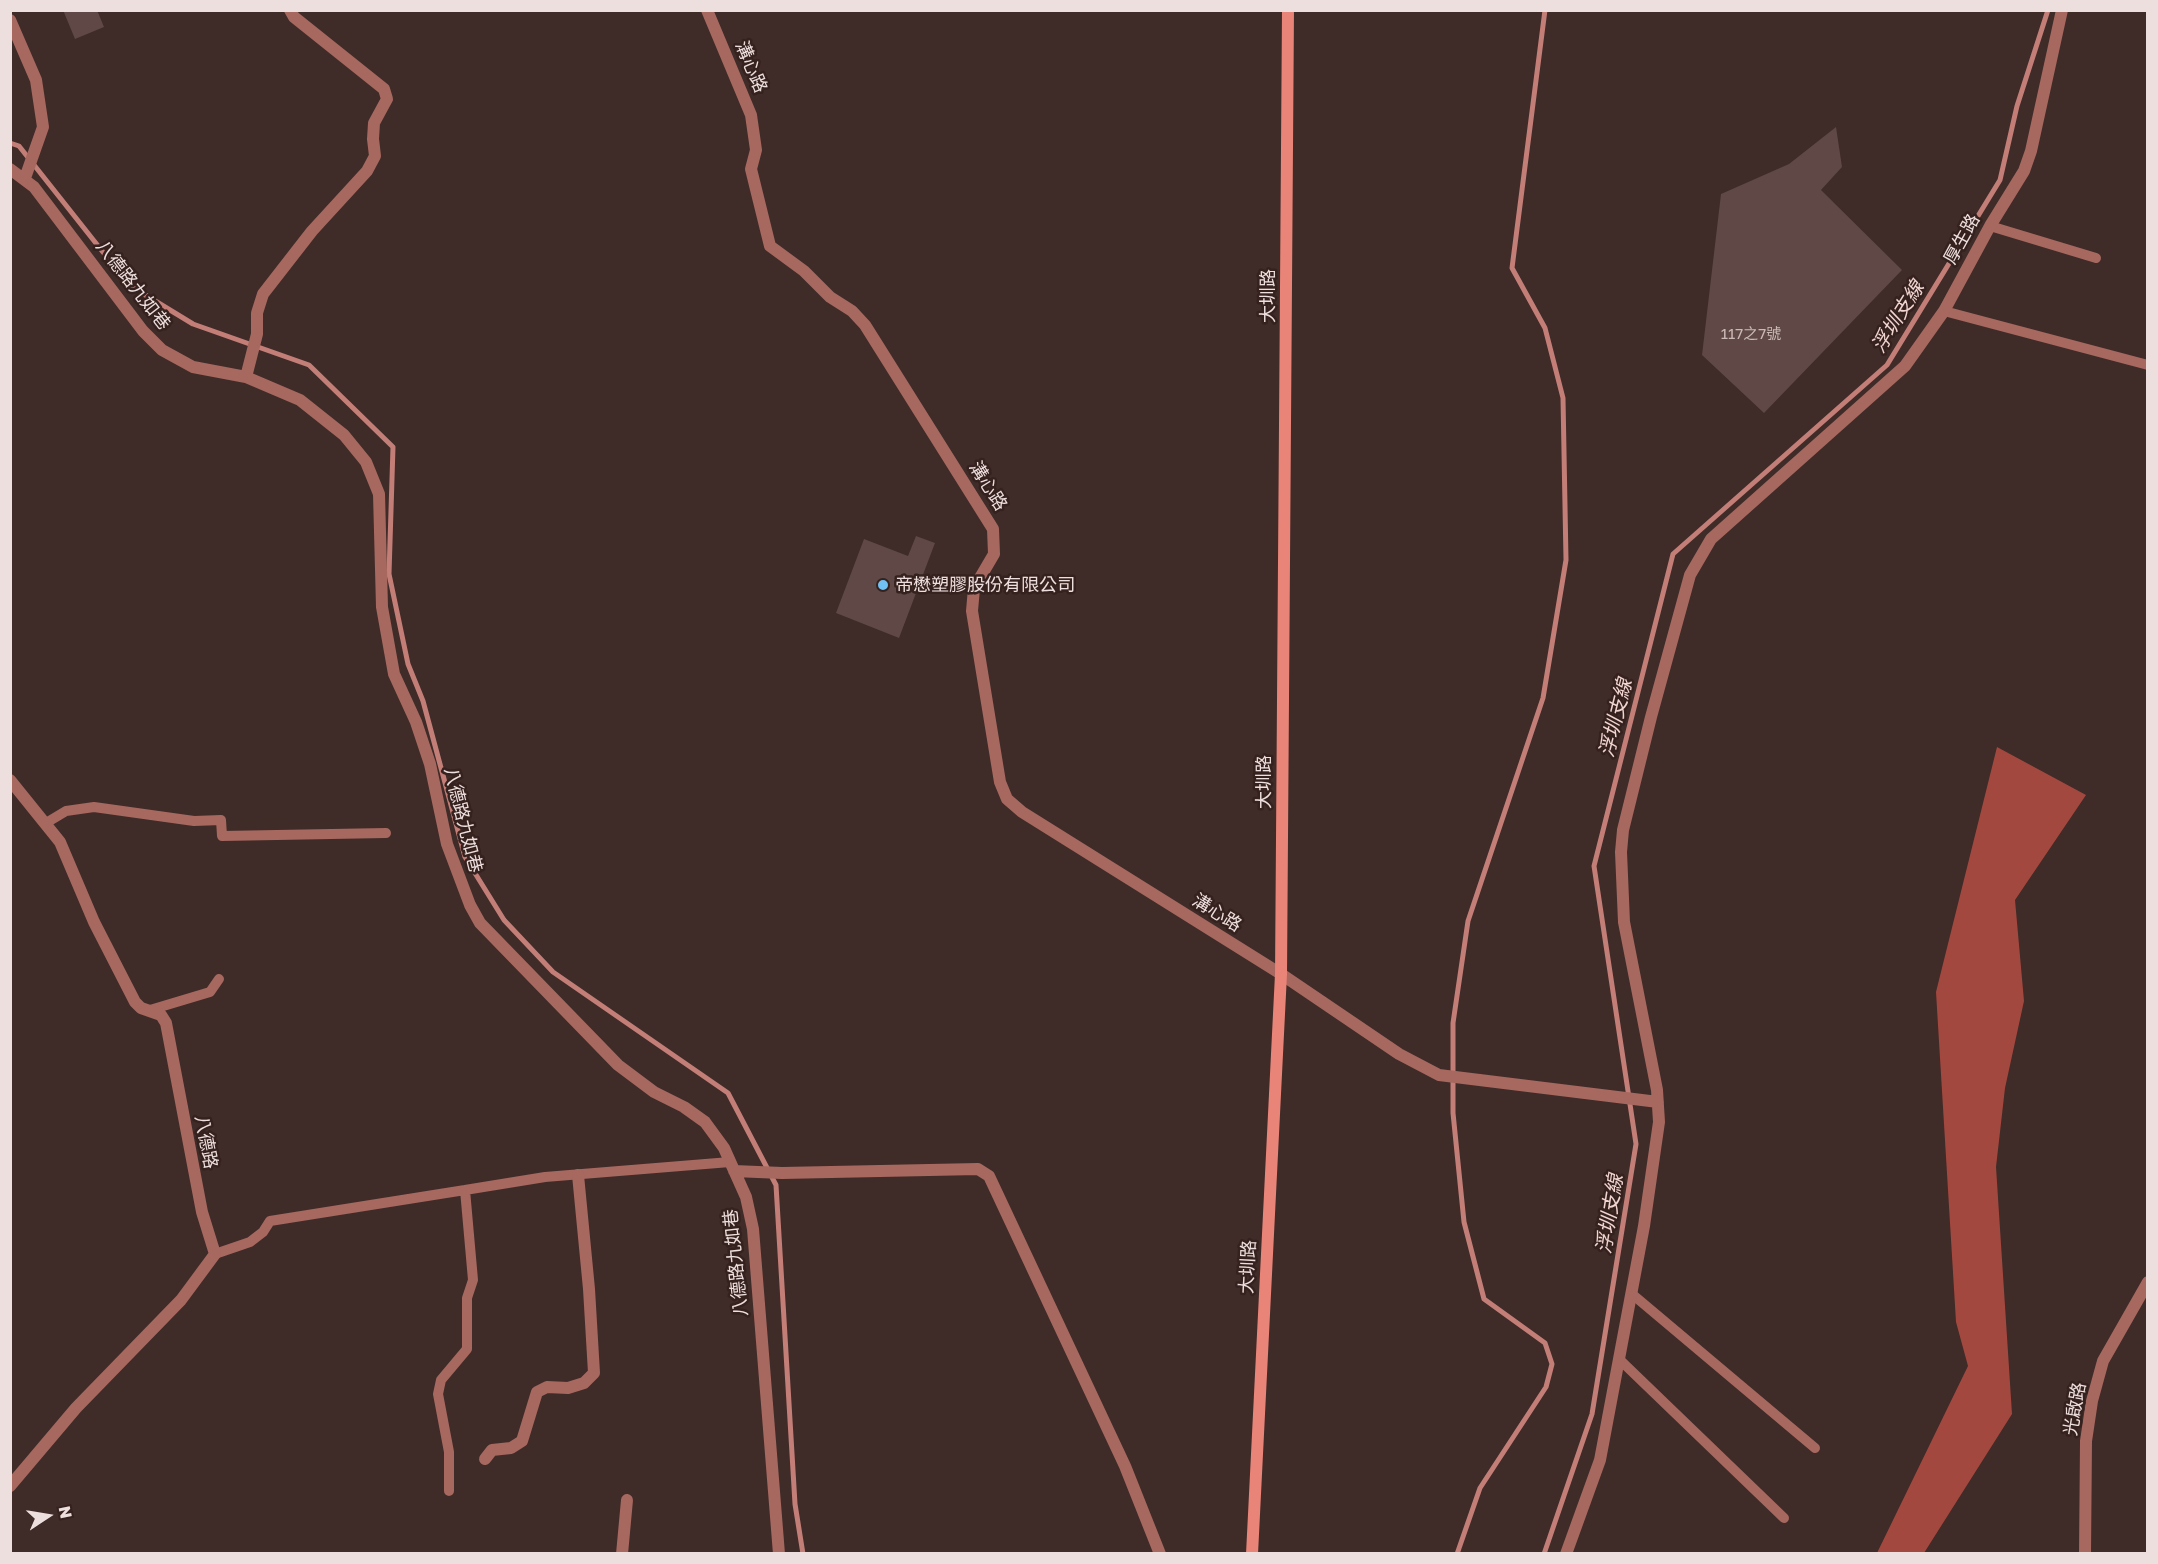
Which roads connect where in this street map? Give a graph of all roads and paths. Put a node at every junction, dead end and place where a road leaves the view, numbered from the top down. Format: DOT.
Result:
graph roads {
  1 [pos="290,10"];
  2 [pos="707,10"];
  3 [pos="1288,10"];
  4 [pos="2062,10"];
  5 [pos="10,20"];
  6 [pos="10,169"];
  7 [pos="25,178"];
  8 [pos="1990,226"];
  9 [pos="2096,258"];
  10 [pos="1944,311"];
  11 [pos="2148,365"];
  12 [pos="246,376"];
  13 [pos="10,780"];
  14 [pos="46,823"];
  15 [pos="386,833"];
  16 [pos="1281,974"];
  17 [pos="219,979"];
  18 [pos="150,1010"];
  19 [pos="1658,1102"];
  20 [pos="732,1166"];
  21 [pos="578,1175"];
  22 [pos="465,1190"];
  23 [pos="215,1254"];
  24 [pos="2148,1282"];
  25 [pos="1632,1294"];
  26 [pos="1620,1360"];
  27 [pos="1815,1448"];
  28 [pos="485,1459"];
  29 [pos="10,1486"];
  30 [pos="449,1491"];
  31 [pos="627,1500"];
  32 [pos="1784,1518"];
  33 [pos="622,1554"];
  34 [pos="779,1554"];
  35 [pos="1160,1554"];
  36 [pos="1252,1554"];
  37 [pos="1566,1554"];
  38 [pos="2085,1554"];
  1 -- 12 [label="street"];
  2 -- 16 [label="street, 溝心路"];
  3 -- 16 [label="street, 大圳路"];
  4 -- 8 [label="street, 厚生路"];
  5 -- 7 [label="street"];
  6 -- 7 [label="street, 八德路九如巷"];
  7 -- 12 [label="street, 八德路九如巷"];
  8 -- 9 [label="lane"];
  8 -- 10 [label="street, 厚生路"];
  10 -- 11 [label="lane"];
  10 -- 19 [label="street, 厚生路"];
  12 -- 20 [label="street, 八德路九如巷"];
  13 -- 14 [label="street, 八德路"];
  14 -- 15 [label="lane"];
  14 -- 18 [label="street, 八德路"];
  16 -- 19 [label="street, 溝心路"];
  16 -- 36 [label="street, 大圳路"];
  17 -- 18 [label="lane"];
  18 -- 23 [label="street, 八德路"];
  19 -- 25 [label="street, 厚生路"];
  20 -- 21 [label="lane"];
  20 -- 34 [label="street, 八德路九如巷"];
  20 -- 35 [label="street"];
  21 -- 22 [label="lane"];
  21 -- 28 [label="street"];
  22 -- 23 [label="lane"];
  22 -- 30 [label="lane"];
  23 -- 29 [label="street"];
  24 -- 38 [label="street, 光啟路"];
  25 -- 26 [label="street, 厚生路"];
  25 -- 27 [label="lane"];
  26 -- 32 [label="lane"];
  26 -- 37 [label="street, 厚生路"];
  31 -- 33 [label="street"];
}
